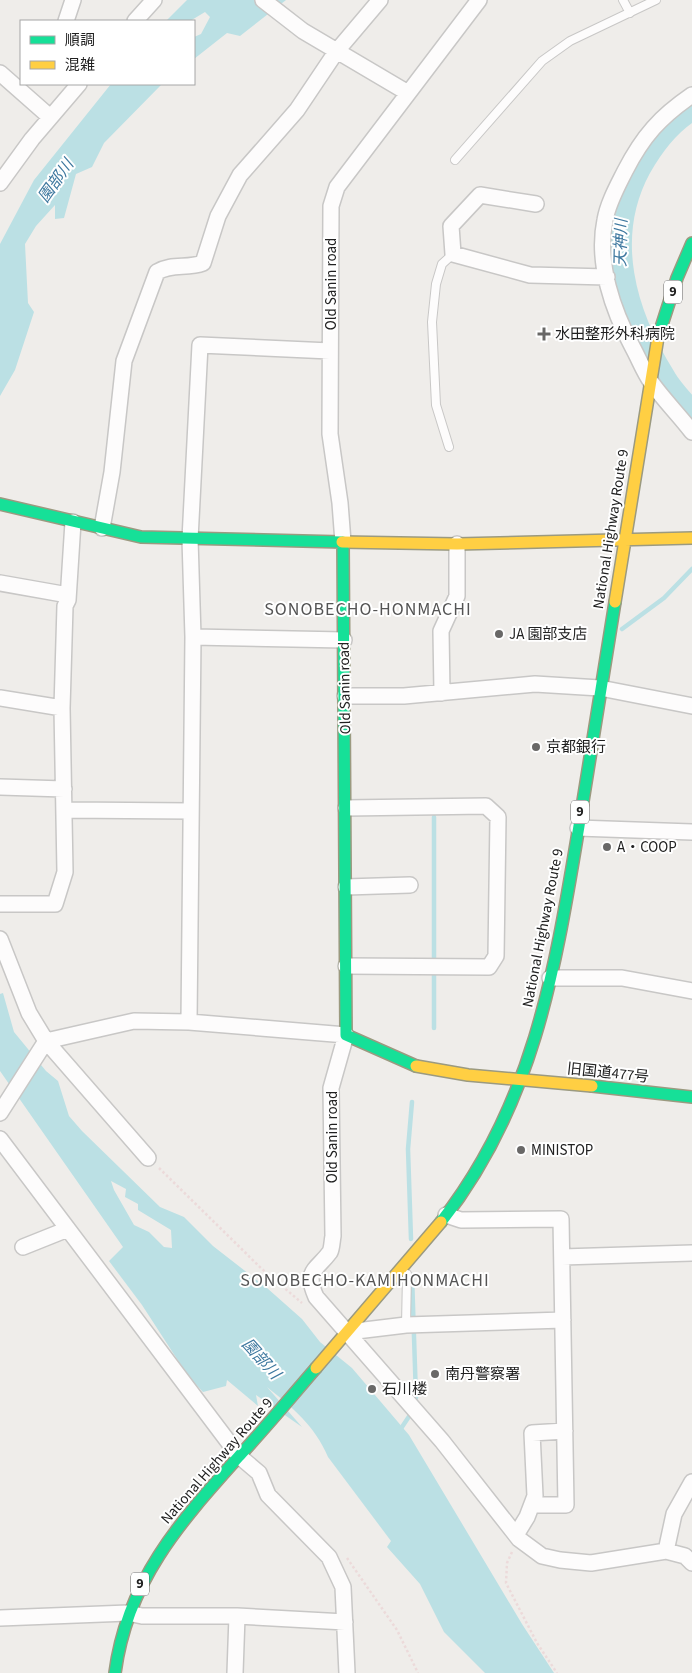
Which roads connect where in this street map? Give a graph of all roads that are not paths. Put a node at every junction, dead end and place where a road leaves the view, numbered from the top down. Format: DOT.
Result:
graph roads {
  1 [pos="73,0"];
  2 [pos="154,0"];
  3 [pos="263,0"];
  4 [pos="380,0"];
  5 [pos="479,0"];
  6 [pos="623,0"];
  7 [pos="656,0"];
  8 [pos="630,13"];
  9 [pos="66,20"];
  10 [pos="136,20"];
  11 [pos="336,52"];
  12 [pos="0,73"];
  13 [pos="78,85"];
  14 [pos="408,93"];
  15 [pos="692,95"];
  16 [pos="50,117"];
  17 [pos="455,160"];
  18 [pos="0,183"];
  19 [pos="536,204"];
  20 [pos="692,243"];
  21 [pos="453,254"];
  22 [pos="607,277"];
  23 [pos="330,351"];
  24 [pos="651,377"];
  25 [pos="692,432"];
  26 [pos="449,448"];
  27 [pos="0,504"];
  28 [pos="73,522"];
  29 [pos="102,528"];
  30 [pos="692,538"];
  31 [pos="190,539"];
  32 [pos="624,541"];
  33 [pos="342,542"];
  34 [pos="457,544"];
  35 [pos="0,583"];
  36 [pos="68,595"];
  37 [pos="193,637"];
  38 [pos="344,640"];
  39 [pos="600,688"];
  40 [pos="442,693"];
  41 [pos="345,696"];
  42 [pos="0,698"];
  43 [pos="692,706"];
  44 [pos="62,708"];
  45 [pos="0,787"];
  46 [pos="64,789"];
  47 [pos="346,808"];
  48 [pos="64,810"];
  49 [pos="191,811"];
  50 [pos="578,828"];
  51 [pos="692,832"];
  52 [pos="410,885"];
  53 [pos="346,887"];
  54 [pos="0,904"];
  55 [pos="0,939"];
  56 [pos="346,966"];
  57 [pos="550,978"];
  58 [pos="692,991"];
  59 [pos="189,1022"];
  60 [pos="346,1035"];
  61 [pos="43,1046"];
  62 [pos="521,1078"];
  63 [pos="692,1097"];
  64 [pos="0,1113"];
  65 [pos="0,1139"];
  66 [pos="148,1158"];
  67 [pos="446,1215"];
  68 [pos="68,1229"];
  69 [pos="23,1247"];
  70 [pos="692,1253"];
  71 [pos="562,1257"];
  72 [pos="407,1262"];
  73 [pos="563,1320"];
  74 [pos="412,1325"];
  75 [pos="346,1332"];
  76 [pos="565,1431"];
  77 [pos="243,1452"];
  78 [pos="692,1482"];
  79 [pos="687,1493"];
  80 [pos="532,1505"];
  81 [pos="517,1537"];
  82 [pos="666,1551"];
  83 [pos="692,1563"];
  84 [pos="128,1613"];
  85 [pos="237,1616"];
  86 [pos="0,1618"];
  87 [pos="345,1622"];
  88 [pos="115,1673"];
  89 [pos="236,1673"];
  90 [pos="347,1673"];
  1 -- 9 [label="street"];
  2 -- 10 [label="street"];
  3 -- 11 [label="street"];
  4 -- 11 [label="street"];
  5 -- 14 [label="street, Old Sanin road"];
  6 -- 8 [label="lane"];
  7 -- 8 [label="lane"];
  8 -- 17 [label="lane"];
  11 -- 14 [label="street"];
  11 -- 29 [label="street"];
  12 -- 16 [label="street"];
  13 -- 16 [label="street"];
  14 -- 23 [label="street, Old Sanin road"];
  15 -- 22 [label="street"];
  16 -- 18 [label="street"];
  19 -- 21 [label="street"];
  20 -- 24 [label="main road, National Highway Route 9 / 9"];
  21 -- 22 [label="street"];
  21 -- 26 [label="lane"];
  22 -- 24 [label="street"];
  23 -- 31 [label="street"];
  23 -- 33 [label="street, Old Sanin road"];
  24 -- 25 [label="street"];
  24 -- 32 [label="main road, National Highway Route 9 / 9"];
  27 -- 28 [label="main road"];
  28 -- 29 [label="main road"];
  28 -- 36 [label="street"];
  29 -- 31 [label="main road"];
  30 -- 32 [label="main road"];
  31 -- 33 [label="main road"];
  31 -- 37 [label="street"];
  32 -- 34 [label="main road"];
  32 -- 39 [label="main road, National Highway Route 9 / 9"];
  33 -- 34 [label="main road"];
  33 -- 38 [label="main road, Old Sanin road"];
  34 -- 40 [label="street"];
  35 -- 36 [label="street"];
  36 -- 44 [label="street"];
  37 -- 38 [label="street"];
  37 -- 49 [label="street"];
  38 -- 41 [label="main road, Old Sanin road"];
  39 -- 40 [label="street"];
  39 -- 43 [label="street"];
  39 -- 50 [label="main road, National Highway Route 9 / 9"];
  40 -- 41 [label="street"];
  41 -- 47 [label="main road, Old Sanin road"];
  42 -- 44 [label="street"];
  44 -- 46 [label="street"];
  45 -- 46 [label="street"];
  46 -- 48 [label="street"];
  47 -- 53 [label="main road, Old Sanin road"];
  47 -- 56 [label="street"];
  48 -- 49 [label="street"];
  48 -- 54 [label="street"];
  49 -- 59 [label="street"];
  50 -- 51 [label="street"];
  50 -- 57 [label="main road, National Highway Route 9 / 9"];
  52 -- 53 [label="street"];
  53 -- 56 [label="main road, Old Sanin road"];
  55 -- 61 [label="street"];
  56 -- 60 [label="main road, Old Sanin road"];
  57 -- 58 [label="street"];
  57 -- 62 [label="main road, National Highway Route 9 / 9"];
  59 -- 60 [label="street"];
  59 -- 61 [label="street"];
  60 -- 62 [label="main road, 旧国道477号"];
  60 -- 75 [label="street, Old Sanin road"];
  61 -- 64 [label="street"];
  61 -- 66 [label="street"];
  62 -- 63 [label="main road, 旧国道477号"];
  62 -- 67 [label="main road, National Highway Route 9 / 9"];
  65 -- 68 [label="street"];
  67 -- 71 [label="street"];
  67 -- 72 [label="main road, National Highway Route 9 / 9"];
  68 -- 69 [label="street"];
  68 -- 77 [label="street"];
  70 -- 71 [label="street"];
  71 -- 73 [label="street"];
  72 -- 74 [label="lane"];
  72 -- 75 [label="main road, National Highway Route 9 / 9"];
  73 -- 74 [label="street"];
  73 -- 76 [label="street"];
  74 -- 75 [label="street"];
  75 -- 77 [label="main road, National Highway Route 9 / 9"];
  75 -- 81 [label="street, Old Sanin road"];
  76 -- 80 [label="street"];
  76 -- 80 [label="street"];
  77 -- 84 [label="main road, National Highway Route 9 / 9"];
  77 -- 87 [label="street"];
  78 -- 79 [label="street"];
  79 -- 82 [label="street"];
  80 -- 81 [label="street"];
  81 -- 82 [label="street, Old Sanin road"];
  82 -- 83 [label="street"];
  84 -- 85 [label="street"];
  84 -- 86 [label="street"];
  84 -- 88 [label="main road, National Highway Route 9 / 9"];
  85 -- 87 [label="street"];
  85 -- 89 [label="street"];
  87 -- 90 [label="street"];
}
